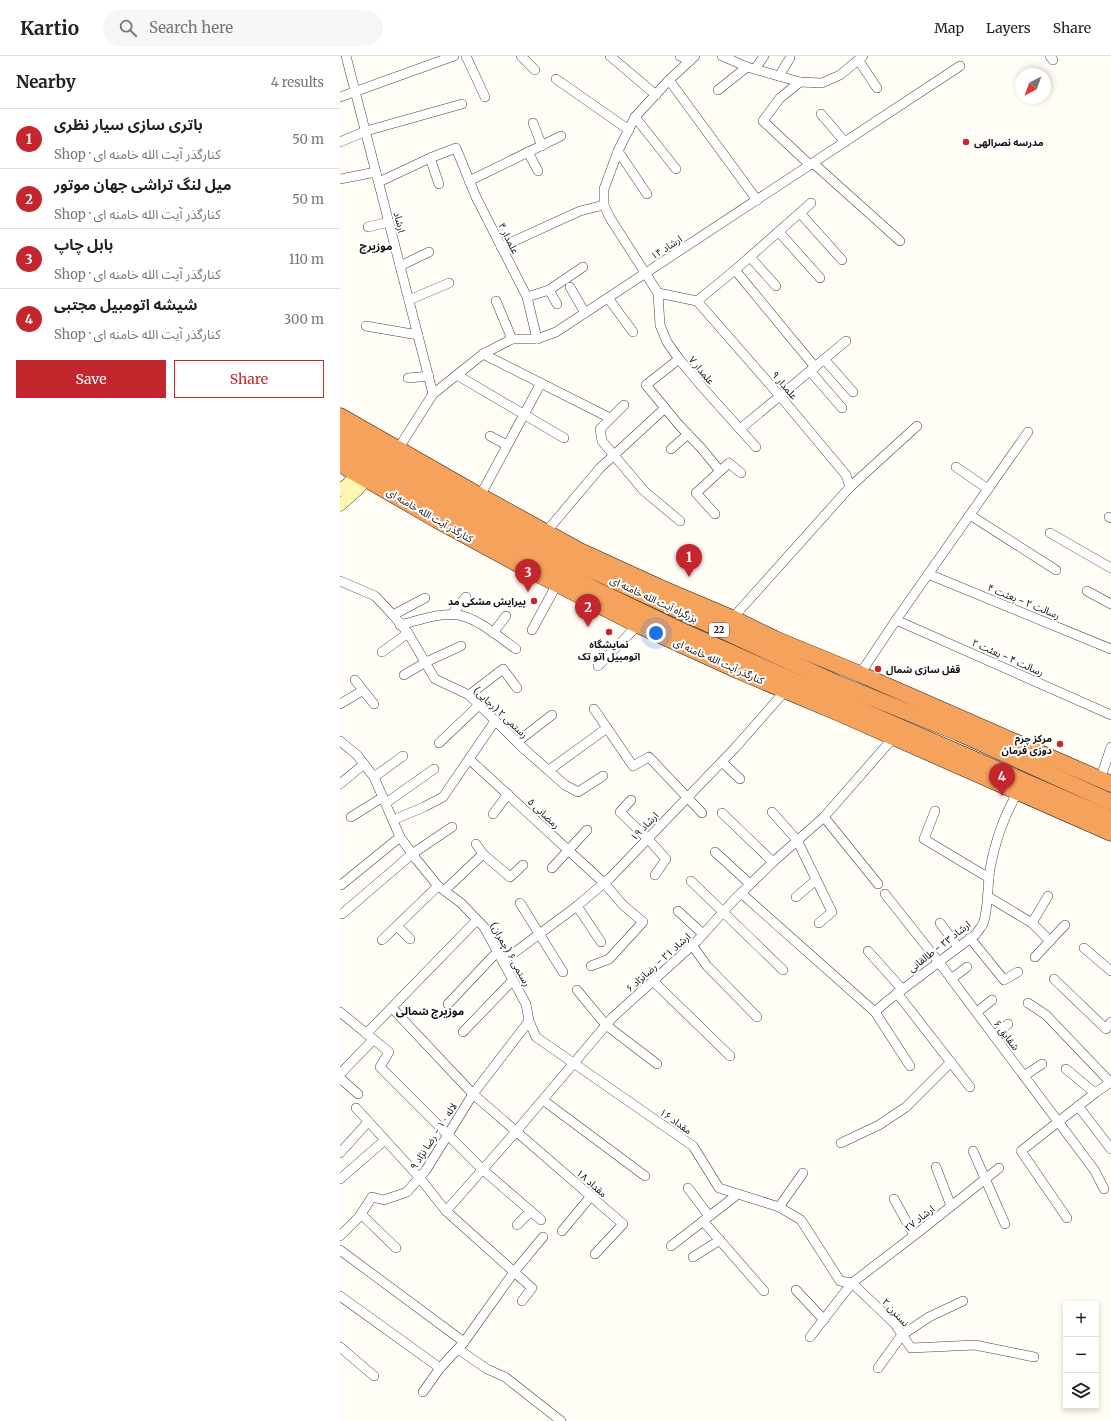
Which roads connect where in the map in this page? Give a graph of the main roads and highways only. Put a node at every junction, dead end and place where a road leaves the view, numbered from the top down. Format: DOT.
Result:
graph roads {
  1 [pos="340,416"];
  2 [pos="340,431"];
  3 [pos="340,448"];
  4 [pos="340,465"];
  5 [pos="356,481"];
  6 [pos="340,505"];
  7 [pos="498,514"];
  8 [pos="517,525"];
  9 [pos="578,557"];
  10 [pos="521,559"];
  11 [pos="597,598"];
  12 [pos="678,636"];
  13 [pos="743,665"];
  14 [pos="816,665"];
  15 [pos="897,732"];
  16 [pos="979,735"];
  17 [pos="1107,783"];
  18 [pos="1108,800"];
  19 [pos="1069,807"];
  20 [pos="1111,819"];
  21 [pos="1111,833"];
  1 -- 7 [label="highway"];
  2 -- 7 [label="highway, بزرگراه آیت الله خامنه ای / 22"];
  3 -- 5 [label="highway, بزرگراه آیت الله خامنه ای / 22"];
  4 -- 5 [label="highway, کنارگذر آیت الله خامنه ای"];
  5 -- 6 [label="main road"];
  5 -- 10 [label="highway, بزرگراه آیت الله خامنه ای / 22"];
  5 -- 10 [label="highway, کنارگذر آیت الله خامنه ای"];
  7 -- 8 [label="highway, بزرگراه آیت الله خامنه ای / 22"];
  8 -- 9 [label="highway, بزرگراه آیت الله خامنه ای / 22"];
  8 -- 9 [label="highway"];
  9 -- 14 [label="highway, بزرگراه آیت الله خامنه ای / 22"];
  9 -- 14 [label="highway"];
  10 -- 11 [label="highway, بزرگراه آیت الله خامنه ای / 22"];
  10 -- 11 [label="highway, کنارگذر آیت الله خامنه ای"];
  11 -- 12 [label="highway, بزرگراه آیت الله خامنه ای / 22"];
  11 -- 12 [label="highway, کنارگذر آیت الله خامنه ای"];
  12 -- 13 [label="highway, بزرگراه آیت الله خامنه ای / 22"];
  13 -- 15 [label="highway, بزرگراه آیت الله خامنه ای / 22"];
  13 -- 15 [label="highway, کنارگذر آیت الله خامنه ای"];
  14 -- 16 [label="highway, بزرگراه آیت الله خامنه ای / 22"];
  14 -- 16 [label="highway"];
  15 -- 19 [label="highway, بزرگراه آیت الله خامنه ای / 22"];
  15 -- 19 [label="highway, کنارگذر آیت الله خامنه ای"];
  16 -- 17 [label="highway"];
  16 -- 18 [label="highway, بزرگراه آیت الله خامنه ای / 22"];
  17 -- 18 [label="highway"];
  19 -- 20 [label="highway, بزرگراه آیت الله خامنه ای / 22"];
  19 -- 21 [label="highway, کنارگذر آیت الله خامنه ای"];
}
